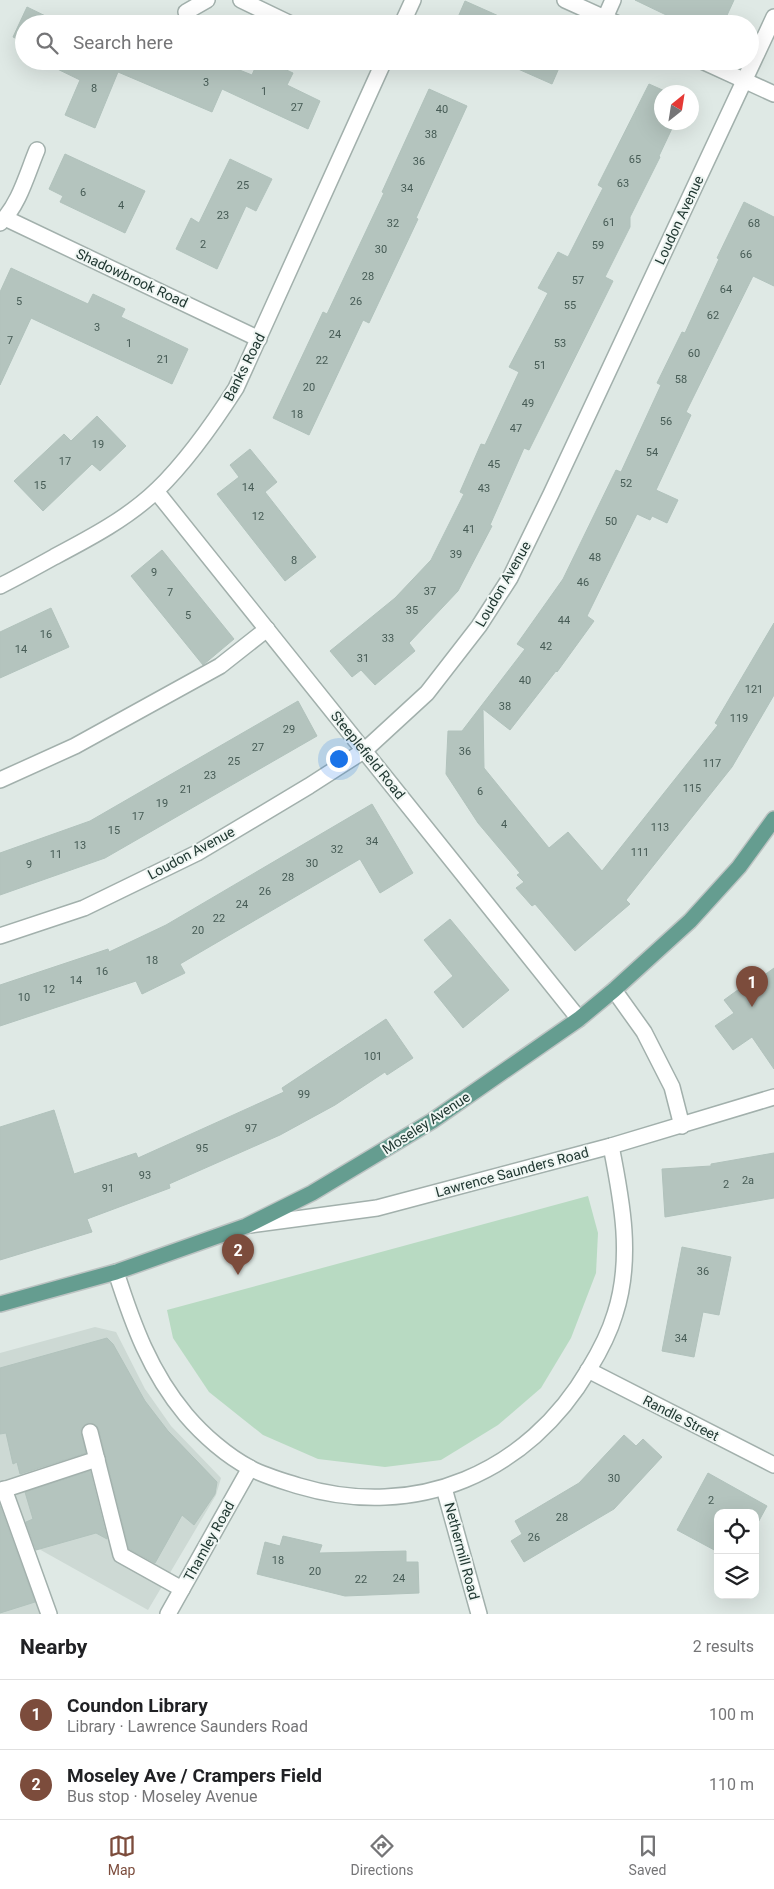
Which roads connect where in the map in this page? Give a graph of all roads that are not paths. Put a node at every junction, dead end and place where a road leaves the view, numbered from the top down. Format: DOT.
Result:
graph roads {
  1 [pos="207,0"];
  2 [pos="241,0"];
  3 [pos="413,0"];
  4 [pos="565,0"];
  5 [pos="613,0"];
  6 [pos="186,12"];
  7 [pos="272,15"];
  8 [pos="406,15"];
  9 [pos="598,15"];
  10 [pos="612,15"];
  11 [pos="774,17"];
  12 [pos="759,48"];
  13 [pos="376,70"];
  14 [pos="722,70"];
  15 [pos="749,70"];
  16 [pos="744,80"];
  17 [pos="774,94"];
  18 [pos="37,150"];
  19 [pos="3,221"];
  20 [pos="259,339"];
  21 [pos="156,491"];
  22 [pos="0,586"];
  23 [pos="267,630"];
  24 [pos="365,750"];
  25 [pos="0,780"];
  26 [pos="774,819"];
  27 [pos="0,936"];
  28 [pos="614,990"];
  29 [pos="579,1019"];
  30 [pos="774,1097"];
  31 [pos="682,1126"];
  32 [pos="611,1146"];
  33 [pos="246,1226"];
  34 [pos="116,1272"];
  35 [pos="0,1304"];
  36 [pos="588,1370"];
  37 [pos="90,1432"];
  38 [pos="97,1459"];
  39 [pos="774,1466"];
  40 [pos="250,1468"];
  41 [pos="444,1488"];
  42 [pos="2,1490"];
  43 [pos="182,1589"];
  44 [pos="49,1614"];
  45 [pos="168,1614"];
  46 [pos="479,1614"];
  1 -- 6 [label="street"];
  2 -- 7 [label="street"];
  3 -- 8 [label="street"];
  4 -- 9 [label="street"];
  5 -- 10 [label="street"];
  11 -- 12 [label="street, Loudon Avenue"];
  13 -- 20 [label="street, Banks Road"];
  14 -- 16 [label="street"];
  15 -- 16 [label="street, Loudon Avenue"];
  16 -- 17 [label="street"];
  16 -- 24 [label="street, Loudon Avenue"];
  18 -- 19 [label="street, Shadowbrook Road"];
  19 -- 20 [label="street, Shadowbrook Road"];
  20 -- 21 [label="street, Banks Road"];
  21 -- 22 [label="street, Banks Road"];
  21 -- 23 [label="street, Steeplefield Road"];
  23 -- 24 [label="street, Steeplefield Road"];
  23 -- 25 [label="street"];
  24 -- 27 [label="street, Loudon Avenue"];
  24 -- 29 [label="street, Steeplefield Road"];
  26 -- 28 [label="main road, Moseley Avenue"];
  28 -- 29 [label="main road, Moseley Avenue"];
  28 -- 31 [label="street"];
  29 -- 33 [label="main road, Moseley Avenue"];
  30 -- 31 [label="street, Lawrence Saunders Road"];
  31 -- 32 [label="street, Lawrence Saunders Road"];
  32 -- 33 [label="street, Lawrence Saunders Road"];
  32 -- 36 [label="street"];
  33 -- 34 [label="main road, Moseley Avenue"];
  34 -- 35 [label="main road, Moseley Avenue"];
  34 -- 40 [label="street"];
  36 -- 39 [label="street, Randle Street"];
  36 -- 41 [label="street"];
  37 -- 38 [label="street"];
  38 -- 42 [label="street"];
  38 -- 43 [label="street"];
  40 -- 41 [label="street"];
  40 -- 43 [label="street, Thamley Road"];
  41 -- 46 [label="street, Nethermill Road"];
  42 -- 44 [label="street"];
  43 -- 45 [label="street, Thamley Road"];
}
